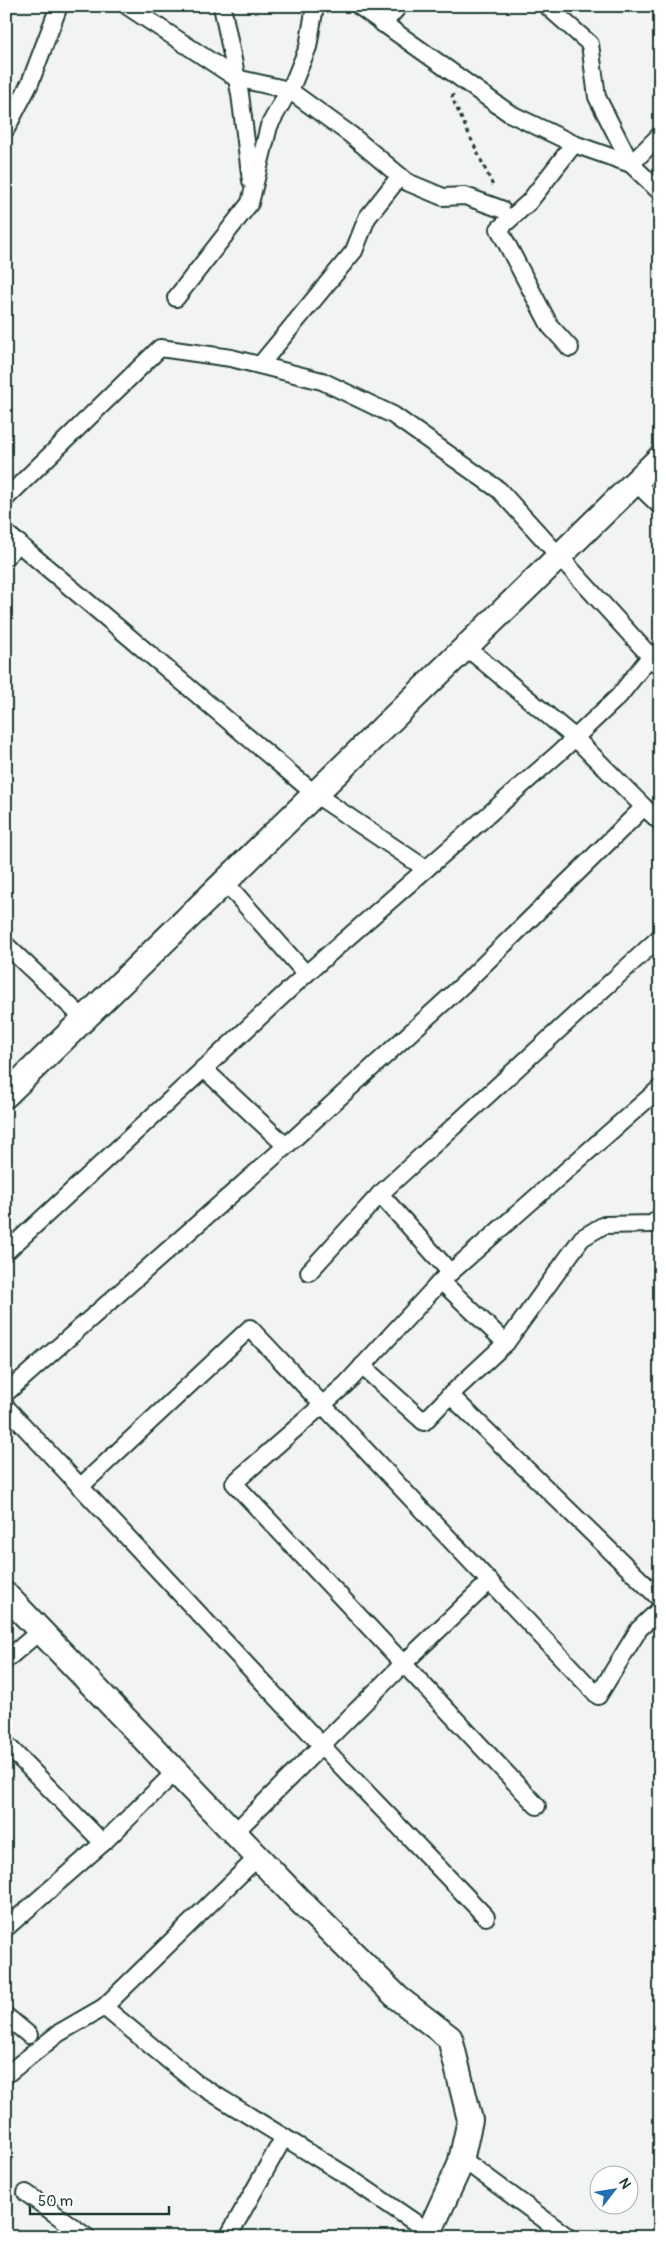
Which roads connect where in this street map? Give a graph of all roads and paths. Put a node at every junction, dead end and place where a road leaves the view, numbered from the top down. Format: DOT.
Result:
graph roads {
  1 [pos="59,6"];
  2 [pos="127,6"];
  3 [pos="222,6"];
  4 [pos="315,6"];
  5 [pos="359,6"];
  6 [pos="399,6"];
  7 [pos="547,6"];
  8 [pos="383,24"];
  9 [pos="236,78"];
  10 [pos="460,78"];
  11 [pos="289,90"];
  12 [pos="6,129"];
  13 [pos="660,136"];
  14 [pos="574,144"];
  15 [pos="631,164"];
  16 [pos="400,176"];
  17 [pos="660,192"];
  18 [pos="250,203"];
  19 [pos="501,209"];
  20 [pos="176,298"];
  21 [pos="570,348"];
  22 [pos="260,365"];
  23 [pos="660,458"];
  24 [pos="660,479"];
  25 [pos="635,482"];
  26 [pos="6,498"];
  27 [pos="660,506"];
  28 [pos="12,538"];
  29 [pos="560,555"];
  30 [pos="6,557"];
  31 [pos="466,647"];
  32 [pos="656,658"];
  33 [pos="575,738"];
  34 [pos="315,794"];
  35 [pos="644,807"];
  36 [pos="660,822"];
  37 [pos="426,869"];
  38 [pos="225,882"];
  39 [pos="660,937"];
  40 [pos="6,945"];
  41 [pos="306,974"];
  42 [pos="84,1019"];
  43 [pos="203,1068"];
  44 [pos="660,1088"];
  45 [pos="6,1095"];
  46 [pos="286,1146"];
  47 [pos="380,1194"];
  48 [pos="657,1224"];
  49 [pos="6,1252"];
  50 [pos="309,1272"];
  51 [pos="446,1276"];
  52 [pos="506,1344"];
  53 [pos="362,1366"];
  54 [pos="6,1393"];
  55 [pos="450,1395"];
  56 [pos="323,1404"];
  57 [pos="6,1407"];
  58 [pos="80,1487"];
  59 [pos="490,1581"];
  60 [pos="6,1595"];
  61 [pos="660,1599"];
  62 [pos="660,1609"];
  63 [pos="40,1631"];
  64 [pos="6,1660"];
  65 [pos="404,1663"];
  66 [pos="6,1744"];
  67 [pos="322,1746"];
  68 [pos="175,1772"];
  69 [pos="537,1806"];
  70 [pos="234,1833"];
  71 [pos="103,1843"];
  72 [pos="258,1857"];
  73 [pos="486,1917"];
  74 [pos="6,1928"];
  75 [pos="104,2007"];
  76 [pos="6,2016"];
  77 [pos="29,2035"];
  78 [pos="6,2075"];
  79 [pos="284,2137"];
  80 [pos="461,2158"];
  81 [pos="26,2194"];
  82 [pos="428,2234"];
  83 [pos="87,2237"];
  84 [pos="228,2237"];
  85 [pos="568,2237"];
  1 -- 12 [label="street"];
  2 -- 9 [label="street"];
  3 -- 9 [label="street"];
  4 -- 11 [label="street"];
  5 -- 8 [label="street"];
  6 -- 8 [label="street"];
  7 -- 15 [label="street"];
  8 -- 10 [label="street"];
  9 -- 11 [label="street"];
  9 -- 18 [label="street"];
  10 -- 14 [label="street"];
  10 -- 19 [label="path"];
  11 -- 16 [label="street"];
  11 -- 18 [label="street"];
  13 -- 15 [label="street"];
  14 -- 15 [label="street"];
  14 -- 21 [label="street"];
  15 -- 17 [label="street"];
  16 -- 19 [label="street"];
  16 -- 22 [label="street"];
  18 -- 20 [label="street"];
  22 -- 26 [label="street"];
  22 -- 29 [label="street"];
  23 -- 25 [label="street"];
  24 -- 25 [label="street"];
  25 -- 27 [label="street"];
  25 -- 29 [label="street"];
  28 -- 30 [label="street"];
  28 -- 34 [label="street"];
  29 -- 31 [label="street"];
  29 -- 32 [label="street"];
  31 -- 33 [label="street"];
  31 -- 34 [label="street"];
  32 -- 33 [label="street"];
  33 -- 35 [label="street"];
  33 -- 37 [label="street"];
  34 -- 37 [label="street"];
  34 -- 38 [label="street"];
  35 -- 36 [label="street"];
  35 -- 46 [label="street"];
  37 -- 41 [label="street"];
  38 -- 41 [label="street"];
  38 -- 42 [label="street"];
  39 -- 47 [label="street"];
  40 -- 42 [label="street"];
  41 -- 43 [label="street"];
  42 -- 45 [label="street"];
  43 -- 46 [label="street"];
  43 -- 49 [label="street"];
  44 -- 51 [label="street"];
  46 -- 54 [label="street"];
  47 -- 50 [label="street"];
  47 -- 51 [label="street"];
  48 -- 52 [label="street"];
  51 -- 52 [label="street"];
  51 -- 53 [label="street"];
  52 -- 55 [label="street"];
  53 -- 55 [label="street"];
  53 -- 56 [label="street"];
  55 -- 61 [label="street"];
  56 -- 58 [label="street"];
  56 -- 59 [label="street"];
  56 -- 65 [label="street"];
  57 -- 58 [label="street"];
  58 -- 67 [label="street"];
  59 -- 62 [label="street"];
  59 -- 65 [label="street"];
  60 -- 63 [label="street"];
  63 -- 64 [label="street"];
  63 -- 68 [label="street"];
  65 -- 67 [label="street"];
  65 -- 69 [label="street"];
  66 -- 71 [label="street"];
  67 -- 70 [label="street"];
  67 -- 73 [label="street"];
  68 -- 70 [label="street"];
  68 -- 71 [label="street"];
  70 -- 72 [label="street"];
  71 -- 74 [label="street"];
  72 -- 75 [label="street"];
  72 -- 80 [label="street"];
  75 -- 78 [label="street"];
  75 -- 79 [label="street"];
  76 -- 77 [label="street"];
  79 -- 82 [label="street"];
  79 -- 84 [label="street"];
  80 -- 82 [label="street"];
  80 -- 85 [label="street"];
  81 -- 83 [label="street"];
}
